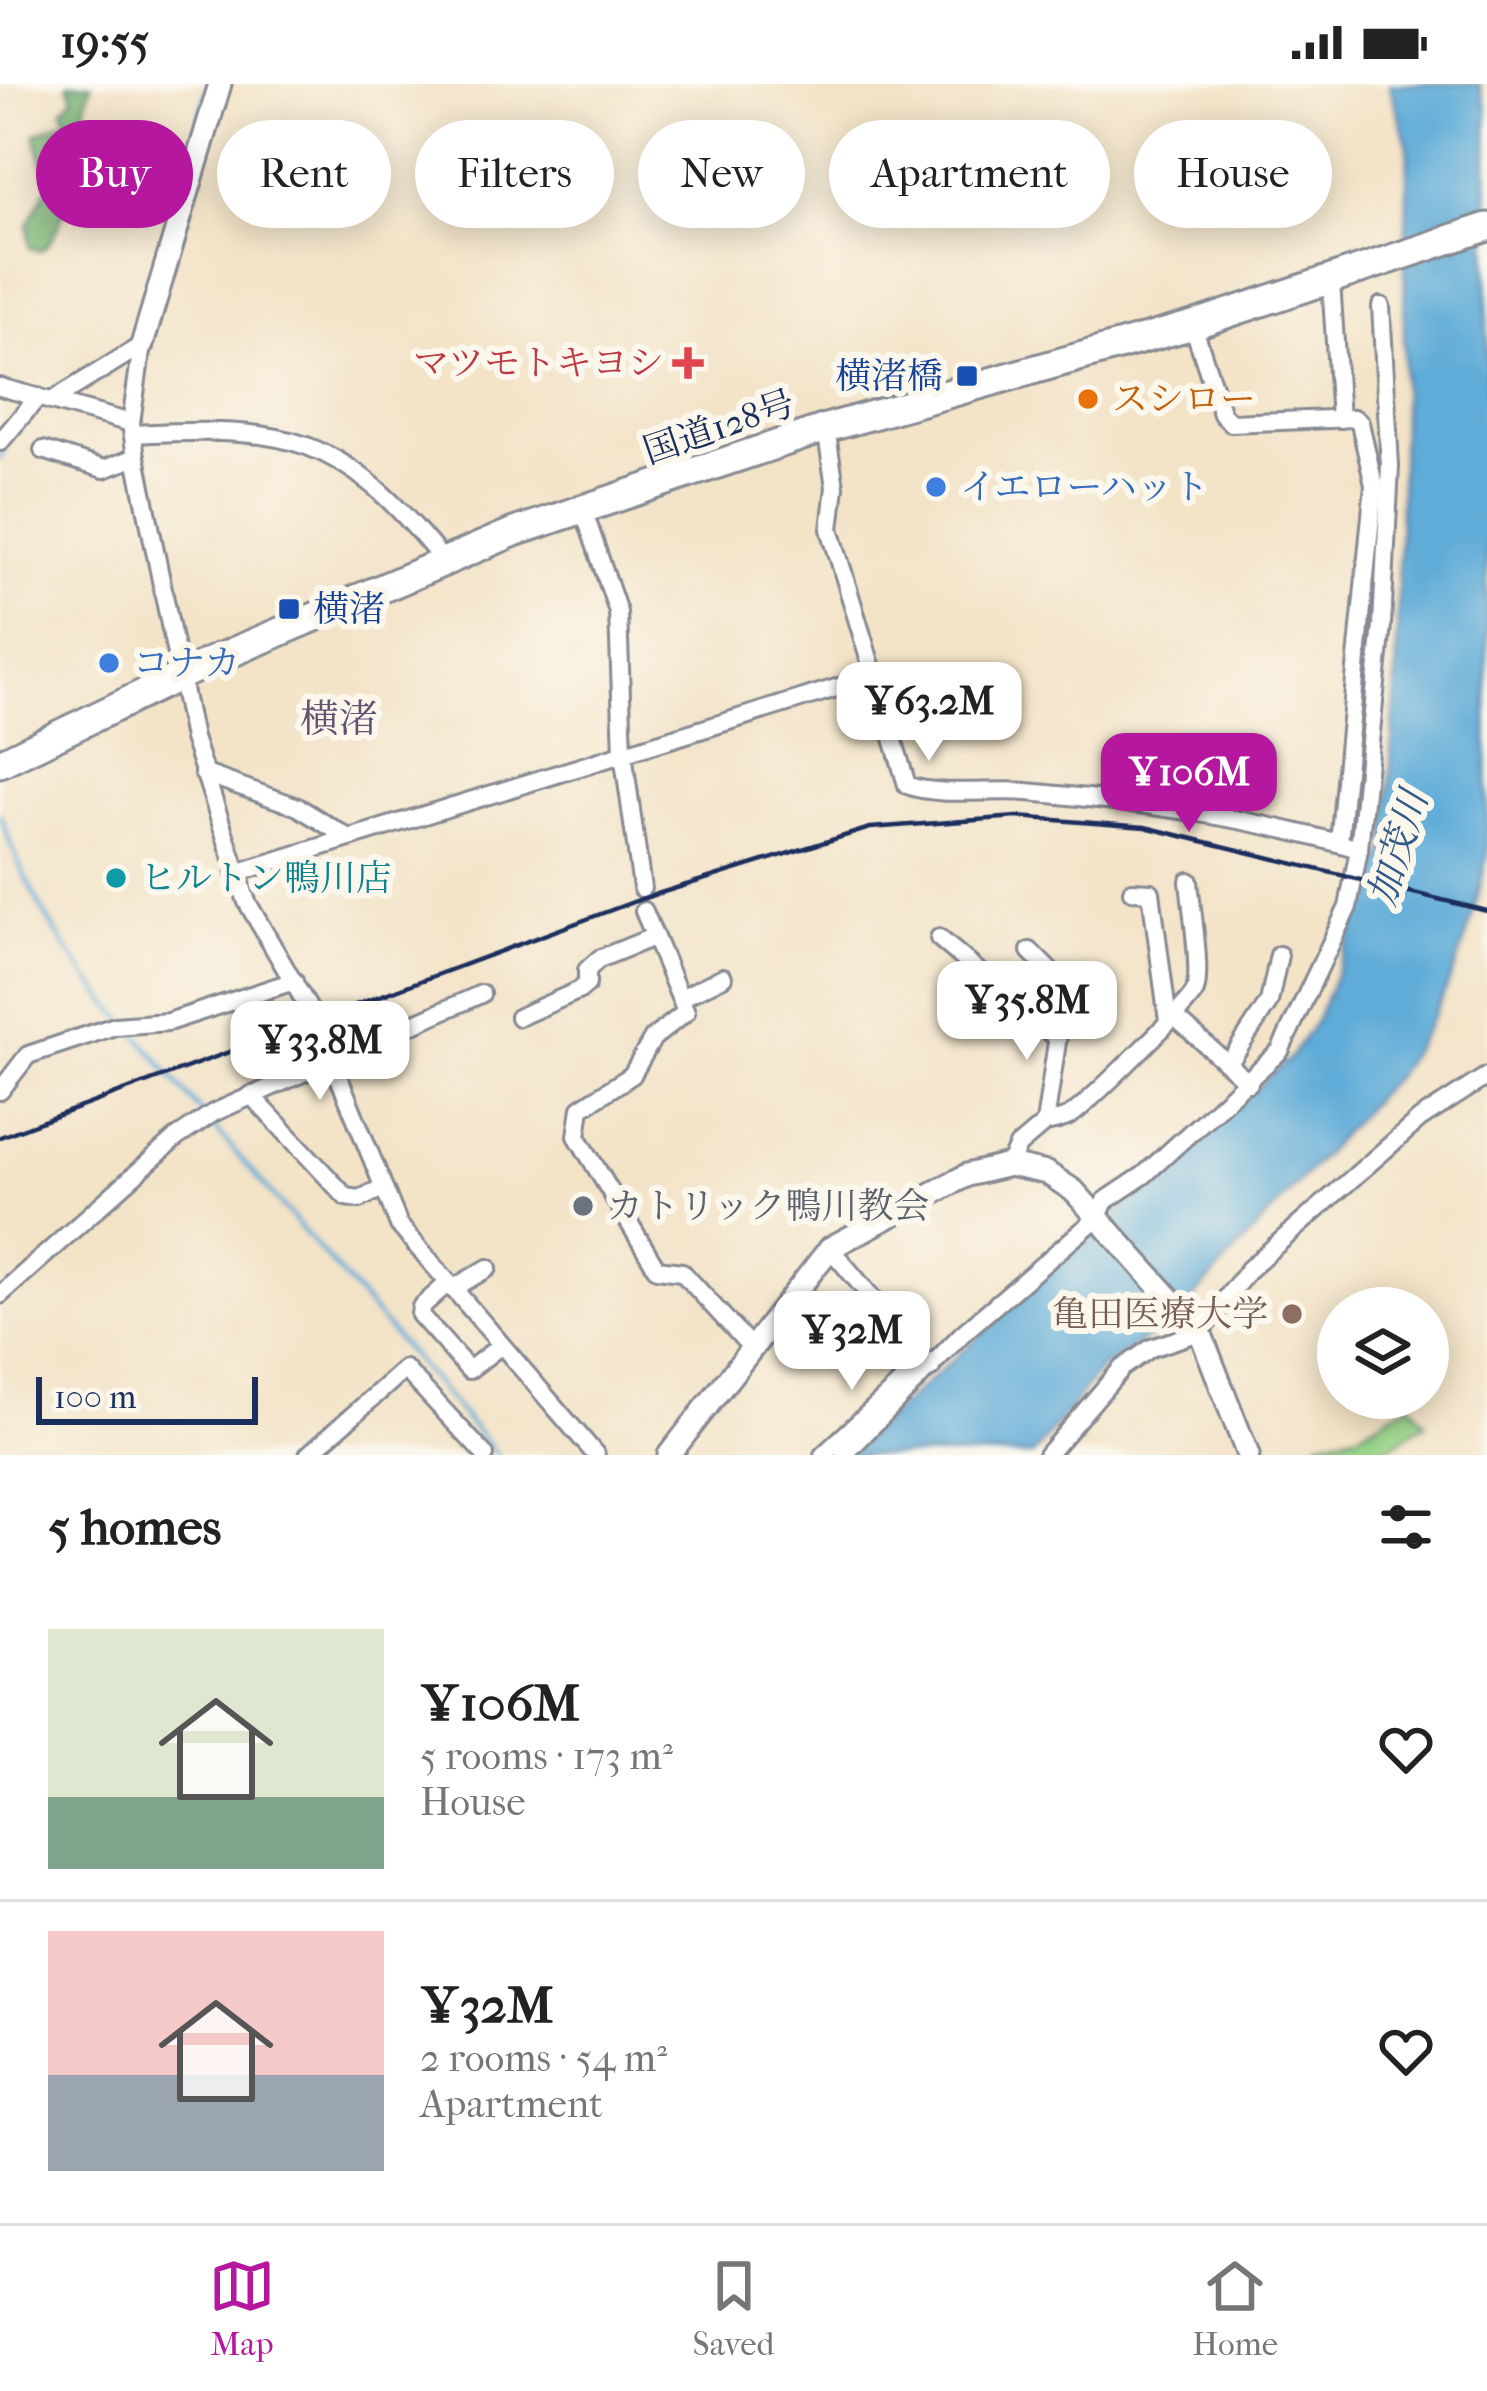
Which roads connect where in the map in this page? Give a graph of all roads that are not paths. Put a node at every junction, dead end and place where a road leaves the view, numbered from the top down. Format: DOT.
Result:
graph roads {
  1 [pos="220,84"];
  2 [pos="1487,226"];
  3 [pos="1330,280"];
  4 [pos="1381,306"];
  5 [pos="1193,325"];
  6 [pos="142,345"];
  7 [pos="0,387"];
  8 [pos="46,398"];
  9 [pos="1340,419"];
  10 [pos="826,428"];
  11 [pos="132,429"];
  12 [pos="0,442"];
  13 [pos="43,450"];
  14 [pos="136,457"];
  15 [pos="584,512"];
  16 [pos="442,559"];
  17 [pos="178,676"];
  18 [pos="875,676"];
  19 [pos="622,753"];
  20 [pos="3,761"];
  21 [pos="203,773"];
  22 [pos="347,837"];
  23 [pos="1339,843"];
  24 [pos="1359,849"];
  25 [pos="236,873"];
  26 [pos="1190,880"];
  27 [pos="641,889"];
  28 [pos="1132,891"];
  29 [pos="644,911"];
  30 [pos="653,938"];
  31 [pos="939,938"];
  32 [pos="1030,951"];
  33 [pos="1279,955"];
  34 [pos="723,977"];
  35 [pos="294,981"];
  36 [pos="482,994"];
  37 [pos="683,997"];
  38 [pos="519,1017"];
  39 [pos="1172,1019"];
  40 [pos="1057,1038"];
  41 [pos="331,1059"];
  42 [pos="1229,1063"];
  43 [pos="1487,1076"];
  44 [pos="1249,1083"];
  45 [pos="0,1091"];
  46 [pos="251,1095"];
  47 [pos="1045,1123"];
  48 [pos="1009,1165"];
  49 [pos="380,1189"];
  50 [pos="1100,1219"];
  51 [pos="830,1248"];
  52 [pos="488,1268"];
  53 [pos="449,1287"];
  54 [pos="0,1295"];
  55 [pos="1196,1328"];
  56 [pos="500,1346"];
  57 [pos="750,1346"];
  58 [pos="916,1351"];
  59 [pos="931,1368"];
  60 [pos="308,1455"];
  61 [pos="485,1455"];
  62 [pos="596,1455"];
  63 [pos="669,1455"];
  64 [pos="823,1455"];
  65 [pos="844,1455"];
  66 [pos="1047,1455"];
  67 [pos="1248,1455"];
  1 -- 6 [label="street"];
  2 -- 3 [label="highway, 国道128号"];
  3 -- 5 [label="highway, 国道128号"];
  3 -- 9 [label="street"];
  4 -- 24 [label="street"];
  5 -- 9 [label="street"];
  5 -- 10 [label="highway, 国道128号"];
  6 -- 8 [label="street"];
  6 -- 11 [label="street"];
  7 -- 8 [label="street"];
  8 -- 11 [label="street"];
  8 -- 12 [label="street"];
  9 -- 23 [label="street"];
  10 -- 15 [label="highway, 国道128号"];
  10 -- 18 [label="street"];
  11 -- 14 [label="street"];
  11 -- 16 [label="street"];
  13 -- 14 [label="street"];
  14 -- 17 [label="street"];
  15 -- 16 [label="highway, 国道128号"];
  15 -- 19 [label="street"];
  16 -- 17 [label="highway, 国道128号"];
  17 -- 20 [label="highway, 国道128号"];
  17 -- 21 [label="street"];
  18 -- 19 [label="street"];
  18 -- 23 [label="street"];
  19 -- 22 [label="street"];
  19 -- 27 [label="street"];
  21 -- 22 [label="street"];
  21 -- 25 [label="street"];
  22 -- 25 [label="street"];
  23 -- 24 [label="street"];
  24 -- 44 [label="street"];
  25 -- 35 [label="street"];
  26 -- 39 [label="street"];
  28 -- 39 [label="street"];
  29 -- 30 [label="street"];
  30 -- 37 [label="street"];
  30 -- 38 [label="street"];
  31 -- 40 [label="street"];
  32 -- 40 [label="street"];
  33 -- 42 [label="street"];
  34 -- 37 [label="street"];
  35 -- 41 [label="street"];
  35 -- 45 [label="street"];
  36 -- 41 [label="street"];
  37 -- 57 [label="street"];
  39 -- 42 [label="street"];
  39 -- 47 [label="street"];
  40 -- 47 [label="street"];
  41 -- 46 [label="street"];
  41 -- 49 [label="street"];
  42 -- 44 [label="street"];
  43 -- 55 [label="street"];
  44 -- 50 [label="street"];
  46 -- 49 [label="street"];
  46 -- 54 [label="street"];
  47 -- 48 [label="street"];
  48 -- 50 [label="street"];
  48 -- 51 [label="street"];
  49 -- 53 [label="street"];
  50 -- 55 [label="street"];
  50 -- 59 [label="street"];
  51 -- 57 [label="street"];
  51 -- 58 [label="street"];
  52 -- 53 [label="street"];
  53 -- 56 [label="street"];
  53 -- 56 [label="street"];
  55 -- 66 [label="street"];
  55 -- 67 [label="street"];
  56 -- 62 [label="street"];
  57 -- 63 [label="street"];
  58 -- 59 [label="street"];
  58 -- 64 [label="street"];
  59 -- 65 [label="street"];
  60 -- 61 [label="street"];
}
